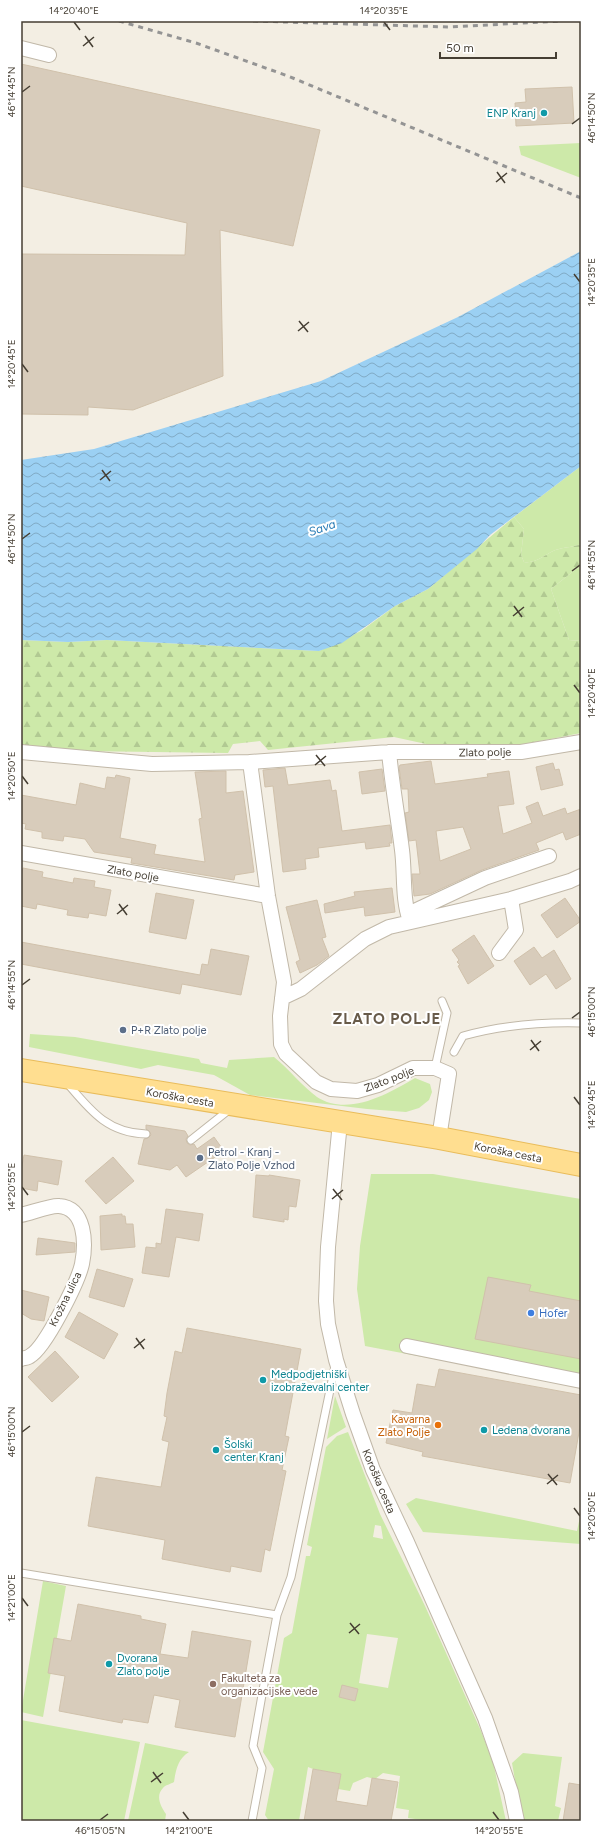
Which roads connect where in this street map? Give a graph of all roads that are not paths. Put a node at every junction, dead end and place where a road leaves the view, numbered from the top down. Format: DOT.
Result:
graph roads {
  1 [pos="21,48"];
  2 [pos="49,55"];
  3 [pos="581,742"];
  4 [pos="21,752"];
  5 [pos="389,752"];
  6 [pos="250,762"];
  7 [pos="21,853"];
  8 [pos="549,856"];
  9 [pos="581,876"];
  10 [pos="268,896"];
  11 [pos="511,899"];
  12 [pos="409,918"];
  13 [pos="500,953"];
  14 [pos="282,998"];
  15 [pos="442,1001"];
  16 [pos="581,1023"];
  17 [pos="454,1052"];
  18 [pos="435,1068"];
  19 [pos="21,1070"];
  20 [pos="61,1076"];
  21 [pos="235,1106"];
  22 [pos="340,1122"];
  23 [pos="146,1134"];
  24 [pos="439,1138"];
  25 [pos="191,1140"];
  26 [pos="581,1165"];
  27 [pos="21,1215"];
  28 [pos="407,1346"];
  29 [pos="21,1359"];
  30 [pos="336,1360"];
  31 [pos="581,1381"];
  32 [pos="21,1573"];
  33 [pos="278,1615"];
  34 [pos="252,1821"];
  35 [pos="517,1821"];
  1 -- 2 [label="street"];
  3 -- 5 [label="street, Zlato polje"];
  4 -- 6 [label="street, Zlato polje"];
  5 -- 6 [label="street, Zlato polje"];
  5 -- 12 [label="street"];
  6 -- 10 [label="street, Zlato polje"];
  7 -- 10 [label="street, Zlato polje"];
  8 -- 12 [label="street"];
  9 -- 11 [label="street"];
  10 -- 14 [label="street, Zlato polje"];
  11 -- 12 [label="street"];
  11 -- 13 [label="street"];
  12 -- 14 [label="street"];
  14 -- 18 [label="street, Zlato polje"];
  15 -- 18 [label="lane"];
  16 -- 17 [label="lane"];
  18 -- 24 [label="street"];
  19 -- 20 [label="main road, Koroška cesta"];
  20 -- 21 [label="main road, Koroška cesta"];
  20 -- 23 [label="lane"];
  21 -- 22 [label="main road, Koroška cesta"];
  21 -- 25 [label="lane"];
  22 -- 24 [label="main road, Koroška cesta"];
  22 -- 30 [label="street, Koroška cesta"];
  24 -- 26 [label="main road, Koroška cesta"];
  27 -- 29 [label="street, Krožna ulica"];
  28 -- 31 [label="street"];
  30 -- 33 [label="lane"];
  30 -- 35 [label="street, Koroška cesta"];
  32 -- 33 [label="lane"];
  33 -- 34 [label="lane"];
}
